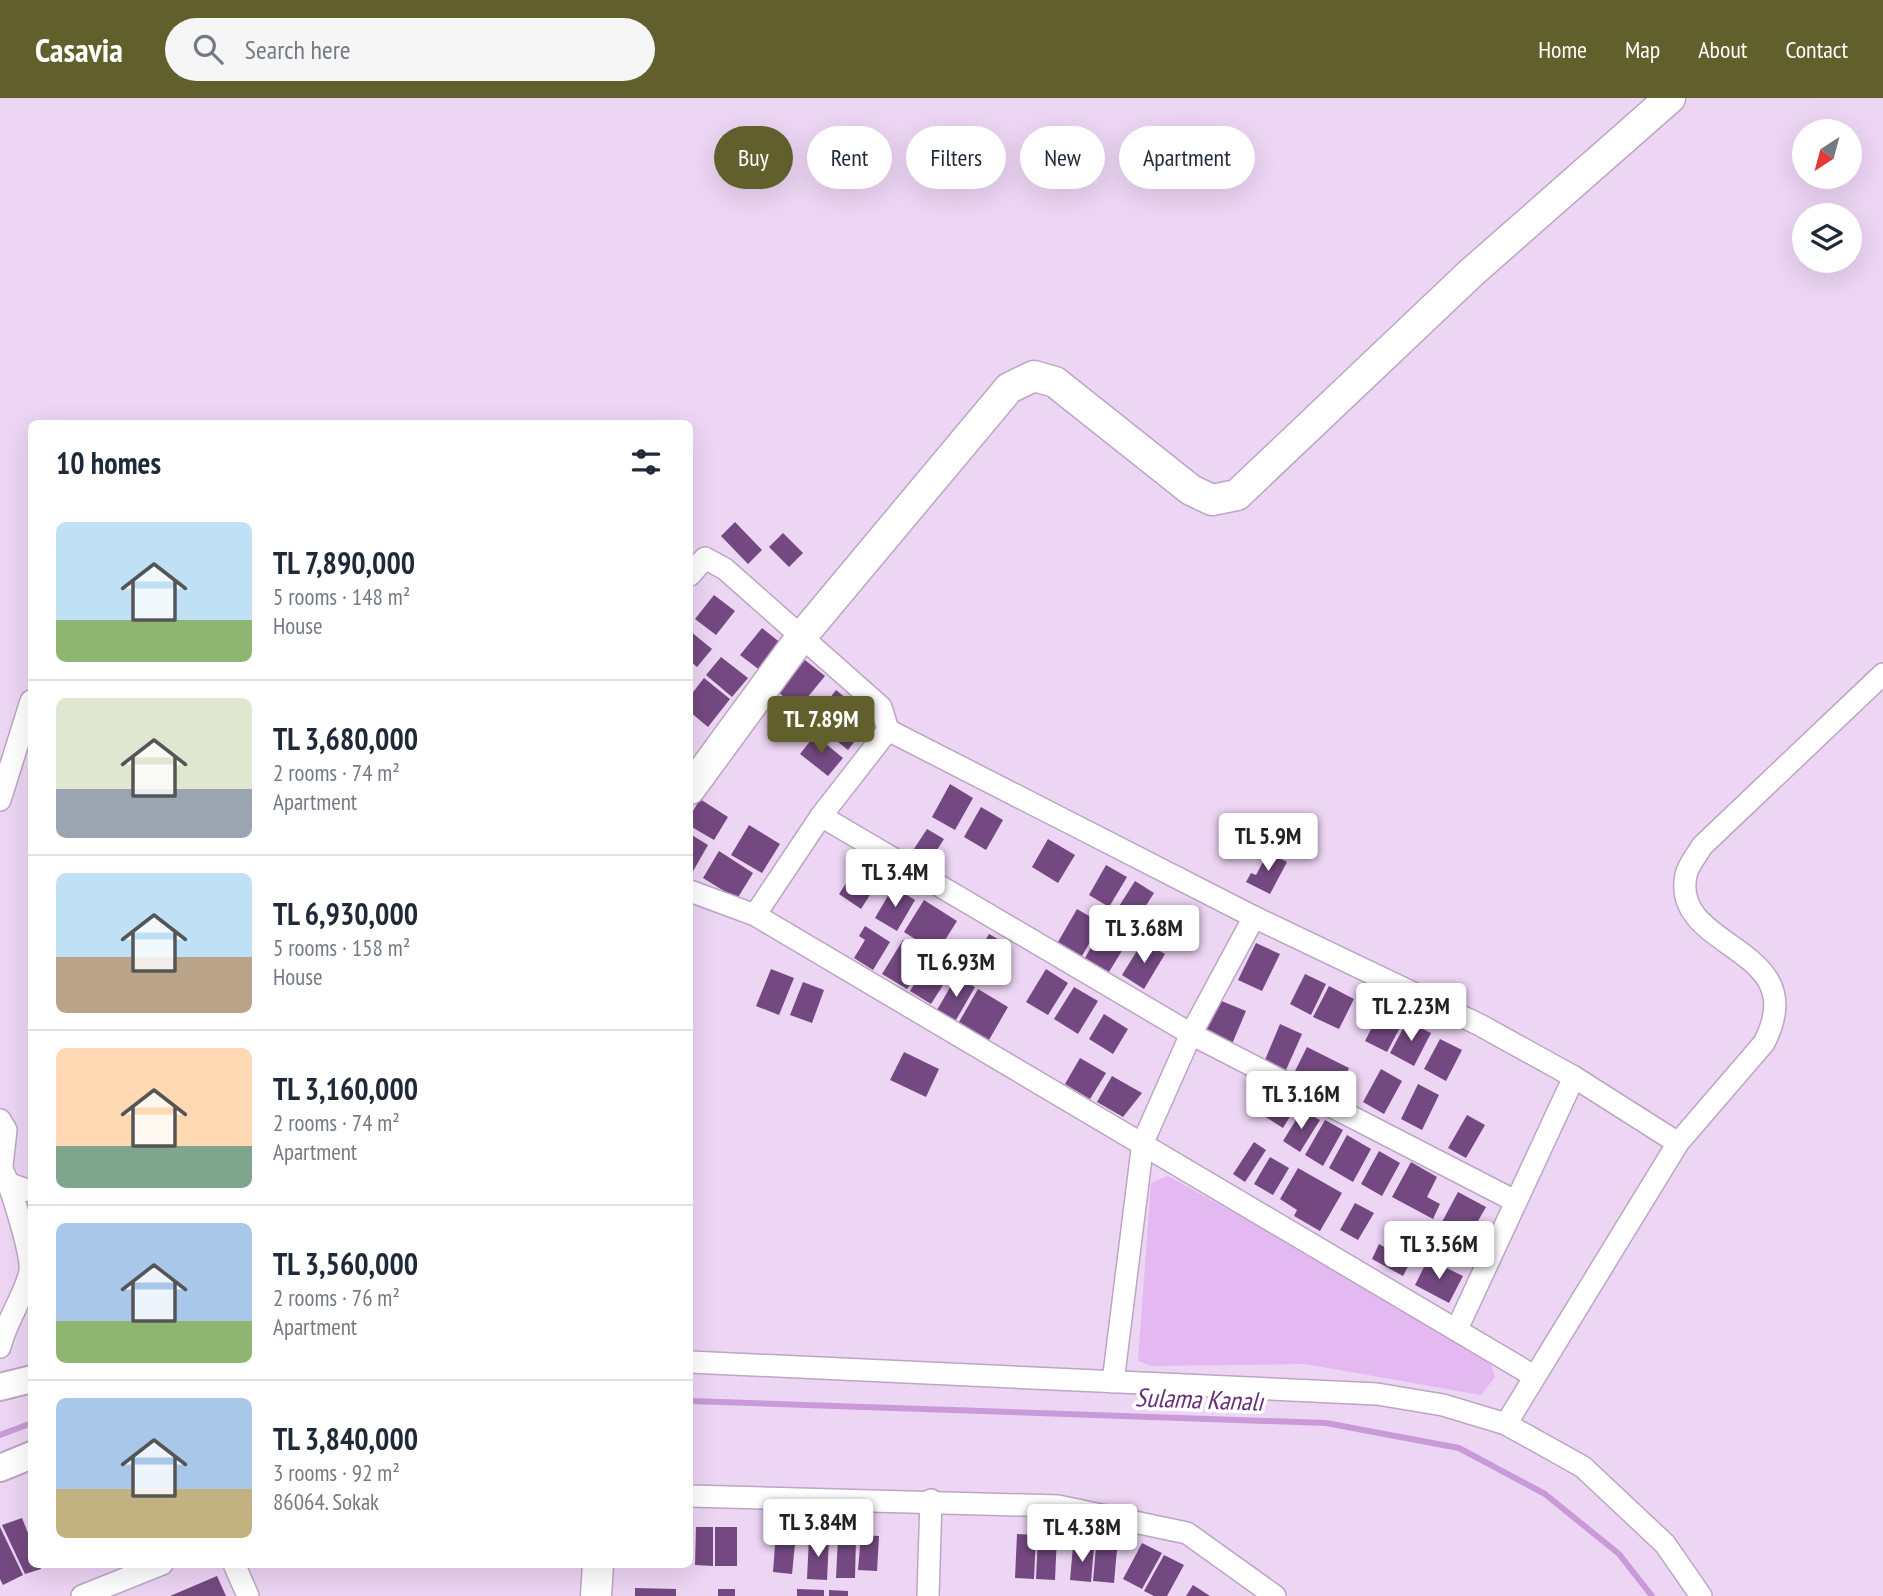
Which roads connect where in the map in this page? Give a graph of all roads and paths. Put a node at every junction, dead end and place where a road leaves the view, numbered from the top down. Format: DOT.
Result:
graph roads {
  1 [pos="1670,98"];
  2 [pos="693,572"];
  3 [pos="802,636"];
  4 [pos="1883,674"];
  5 [pos="28,713"];
  6 [pos="888,730"];
  7 [pos="693,785"];
  8 [pos="0,800"];
  9 [pos="821,816"];
  10 [pos="693,892"];
  11 [pos="755,915"];
  12 [pos="1254,917"];
  13 [pos="1191,1034"];
  14 [pos="1574,1077"];
  15 [pos="0,1120"];
  16 [pos="1143,1142"];
  17 [pos="1678,1143"];
  18 [pos="3,1172"];
  19 [pos="28,1190"];
  20 [pos="1515,1201"];
  21 [pos="28,1247"];
  22 [pos="28,1275"];
  23 [pos="1457,1329"];
  24 [pos="0,1347"];
  25 [pos="693,1362"];
  26 [pos="1534,1376"];
  27 [pos="28,1380"];
  28 [pos="1113,1382"];
  29 [pos="0,1387"];
  30 [pos="1506,1424"];
  31 [pos="28,1457"];
  32 [pos="0,1468"];
  33 [pos="693,1496"];
  34 [pos="932,1500"];
  35 [pos="152,1568"];
  36 [pos="236,1568"];
  37 [pos="598,1568"];
  38 [pos="82,1596"];
  39 [pos="248,1596"];
  40 [pos="596,1596"];
  41 [pos="928,1596"];
  42 [pos="1275,1596"];
  43 [pos="1701,1596"];
  1 -- 3 [label="main road"];
  2 -- 3 [label="street"];
  3 -- 6 [label="street"];
  3 -- 7 [label="main road"];
  4 -- 17 [label="street"];
  5 -- 8 [label="street"];
  6 -- 9 [label="street"];
  6 -- 12 [label="street"];
  9 -- 11 [label="street"];
  9 -- 13 [label="street"];
  10 -- 11 [label="street"];
  11 -- 16 [label="street"];
  12 -- 13 [label="street"];
  12 -- 14 [label="street"];
  13 -- 16 [label="street"];
  13 -- 20 [label="street"];
  14 -- 17 [label="street"];
  14 -- 20 [label="street"];
  15 -- 18 [label="street"];
  16 -- 23 [label="street"];
  16 -- 28 [label="street"];
  17 -- 26 [label="street"];
  18 -- 19 [label="street"];
  18 -- 21 [label="street"];
  20 -- 23 [label="street"];
  22 -- 24 [label="street"];
  23 -- 26 [label="street"];
  25 -- 28 [label="street"];
  26 -- 30 [label="street"];
  27 -- 29 [label="street"];
  28 -- 30 [label="street"];
  30 -- 43 [label="street"];
  31 -- 32 [label="street"];
  33 -- 34 [label="street"];
  34 -- 41 [label="street"];
  34 -- 42 [label="street"];
  35 -- 38 [label="street"];
  36 -- 39 [label="street"];
  37 -- 40 [label="main road"];
}
